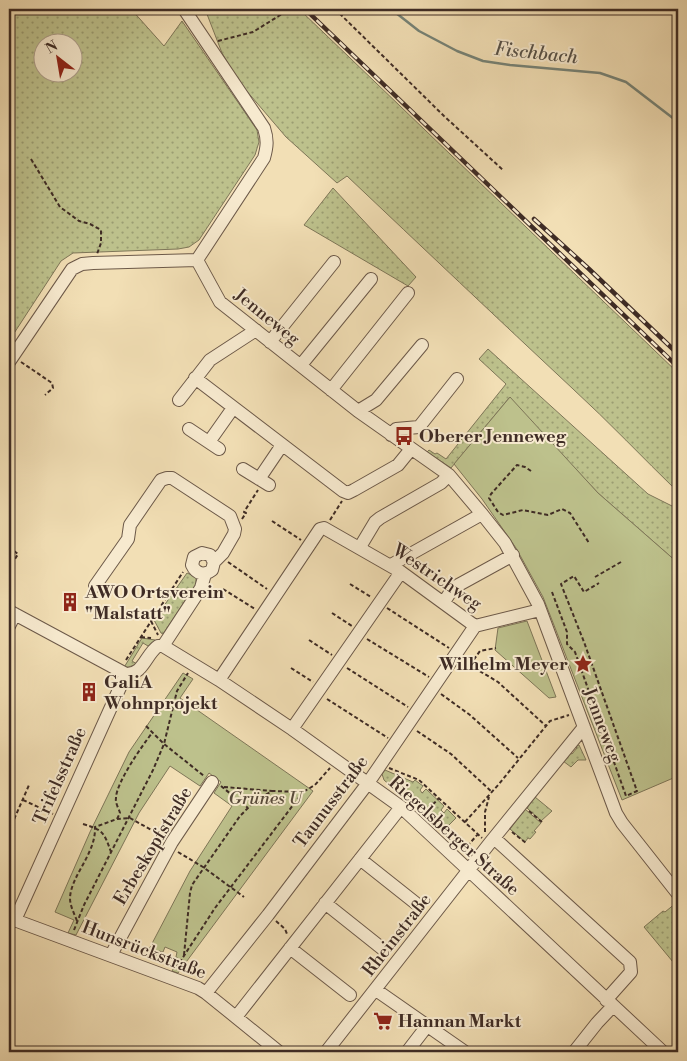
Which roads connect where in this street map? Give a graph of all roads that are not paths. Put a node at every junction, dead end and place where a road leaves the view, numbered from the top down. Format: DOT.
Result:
graph roads {
  1 [pos="184,9"];
  2 [pos="197,260"];
  3 [pos="334,262"];
  4 [pos="371,278"];
  5 [pos="408,293"];
  6 [pos="256,330"];
  7 [pos="270,342"];
  8 [pos="422,345"];
  9 [pos="11,359"];
  10 [pos="300,366"];
  11 [pos="195,378"];
  12 [pos="457,379"];
  13 [pos="331,390"];
  14 [pos="179,400"];
  15 [pos="233,408"];
  16 [pos="358,411"];
  17 [pos="189,429"];
  18 [pos="391,435"];
  19 [pos="282,445"];
  20 [pos="411,449"];
  21 [pos="243,468"];
  22 [pos="449,475"];
  23 [pos="482,514"];
  24 [pos="360,547"];
  25 [pos="512,556"];
  26 [pos="217,559"];
  27 [pos="396,568"];
  28 [pos="204,574"];
  29 [pos="95,586"];
  30 [pos="444,602"];
  31 [pos="540,610"];
  32 [pos="12,612"];
  33 [pos="9,626"];
  34 [pos="475,626"];
  35 [pos="161,642"];
  36 [pos="129,674"];
  37 [pos="219,680"];
  38 [pos="584,727"];
  39 [pos="292,730"];
  40 [pos="368,783"];
  41 [pos="218,784"];
  42 [pos="401,807"];
  43 [pos="488,840"];
  44 [pos="360,859"];
  45 [pos="469,870"];
  46 [pos="678,894"];
  47 [pos="325,903"];
  48 [pos="418,905"];
  49 [pos="12,919"];
  50 [pos="289,942"];
  51 [pos="384,950"];
  52 [pos="111,956"];
  53 [pos="376,990"];
  54 [pos="206,992"];
  55 [pos="350,994"];
  56 [pos="609,1003"];
  57 [pos="236,1017"];
  58 [pos="427,1026"];
  59 [pos="279,1052"];
  60 [pos="326,1052"];
  61 [pos="407,1052"];
  62 [pos="465,1052"];
  63 [pos="574,1052"];
  64 [pos="663,1052"];
  1 -- 2 [label="street"];
  2 -- 6 [label="street, Jenneweg"];
  2 -- 9 [label="street"];
  3 -- 7 [label="street"];
  4 -- 10 [label="street"];
  5 -- 13 [label="street"];
  6 -- 7 [label="street, Jenneweg"];
  6 -- 11 [label="street"];
  7 -- 10 [label="street, Jenneweg"];
  8 -- 16 [label="street"];
  10 -- 13 [label="street, Jenneweg"];
  11 -- 14 [label="street"];
  11 -- 15 [label="street"];
  12 -- 18 [label="street"];
  13 -- 16 [label="street, Jenneweg"];
  15 -- 17 [label="street"];
  15 -- 19 [label="street"];
  16 -- 18 [label="street, Jenneweg"];
  18 -- 20 [label="street, Jenneweg"];
  19 -- 20 [label="street"];
  19 -- 21 [label="street"];
  20 -- 22 [label="street, Jenneweg"];
  22 -- 23 [label="street, Jenneweg"];
  22 -- 24 [label="street"];
  23 -- 25 [label="street, Jenneweg"];
  23 -- 27 [label="street"];
  24 -- 27 [label="street, Westrichweg"];
  24 -- 37 [label="street, Westrichweg"];
  25 -- 30 [label="street"];
  25 -- 31 [label="street, Jenneweg"];
  26 -- 28 [label="street"];
  26 -- 28 [label="street"];
  26 -- 29 [label="street"];
  27 -- 30 [label="street, Westrichweg"];
  27 -- 39 [label="street"];
  28 -- 35 [label="street"];
  30 -- 34 [label="street, Westrichweg"];
  31 -- 34 [label="street, Westrichweg"];
  31 -- 38 [label="street, Jenneweg"];
  32 -- 33 [label="street"];
  32 -- 36 [label="street"];
  34 -- 40 [label="street, Taunusstraße"];
  35 -- 36 [label="street"];
  35 -- 37 [label="street, Riegelsberger Straße"];
  36 -- 49 [label="street, Trifelsstraße"];
  37 -- 39 [label="street, Riegelsberger Straße"];
  38 -- 43 [label="street, Rheinstraße"];
  38 -- 46 [label="street, Jenneweg"];
  39 -- 40 [label="street, Riegelsberger Straße"];
  40 -- 42 [label="street, Riegelsberger Straße"];
  40 -- 54 [label="street, Taunusstraße"];
  41 -- 52 [label="street, Erbeskopfstraße"];
  42 -- 44 [label="street"];
  42 -- 45 [label="street, Riegelsberger Straße"];
  43 -- 45 [label="street, Rheinstraße"];
  43 -- 56 [label="street"];
  44 -- 47 [label="street"];
  44 -- 48 [label="street"];
  45 -- 53 [label="street, Rheinstraße"];
  45 -- 56 [label="street, Riegelsberger Straße"];
  47 -- 50 [label="street"];
  47 -- 51 [label="street"];
  49 -- 52 [label="street, Hunsrückstraße"];
  50 -- 55 [label="street"];
  50 -- 57 [label="street"];
  52 -- 54 [label="street, Hunsrückstraße"];
  53 -- 58 [label="street"];
  53 -- 60 [label="street, Rheinstraße"];
  54 -- 57 [label="street, Hunsrückstraße"];
  56 -- 63 [label="street"];
  56 -- 64 [label="street, Riegelsberger Straße"];
  57 -- 59 [label="street, Hunsrückstraße"];
  58 -- 61 [label="street"];
  58 -- 62 [label="street"];
}
